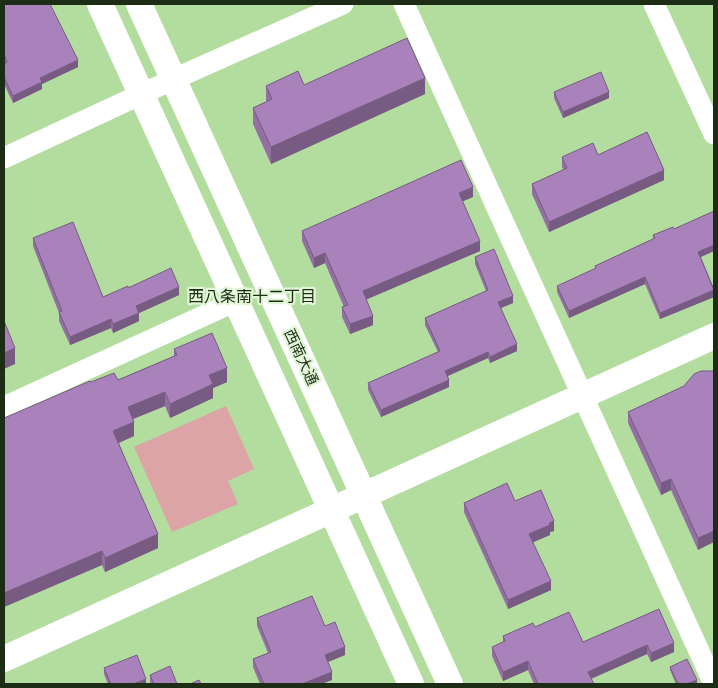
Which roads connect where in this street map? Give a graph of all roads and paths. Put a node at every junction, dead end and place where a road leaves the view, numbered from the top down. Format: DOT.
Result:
graph roads {
  1 [pos="100,4"];
  2 [pos="139,4"];
  3 [pos="343,4"];
  4 [pos="404,4"];
  5 [pos="654,4"];
  6 [pos="174,79"];
  7 [pos="142,94"];
  8 [pos="714,134"];
  9 [pos="4,158"];
  10 [pos="236,301"];
  11 [pos="714,336"];
  12 [pos="582,396"];
  13 [pos="4,407"];
  14 [pos="365,495"];
  15 [pos="331,510"];
  16 [pos="4,659"];
  17 [pos="411,684"];
  18 [pos="450,684"];
  19 [pos="714,684"];
  1 -- 7 [label="street"];
  2 -- 6 [label="street, 西南大通"];
  3 -- 6 [label="street"];
  4 -- 12 [label="street"];
  5 -- 8 [label="street"];
  6 -- 7 [label="street"];
  6 -- 14 [label="street, 西南大通"];
  7 -- 9 [label="street"];
  7 -- 10 [label="street"];
  10 -- 13 [label="street"];
  10 -- 15 [label="street"];
  11 -- 12 [label="street"];
  12 -- 14 [label="street"];
  12 -- 19 [label="street"];
  14 -- 15 [label="street"];
  14 -- 18 [label="street, 西南大通"];
  15 -- 16 [label="street"];
  15 -- 17 [label="street"];
}
